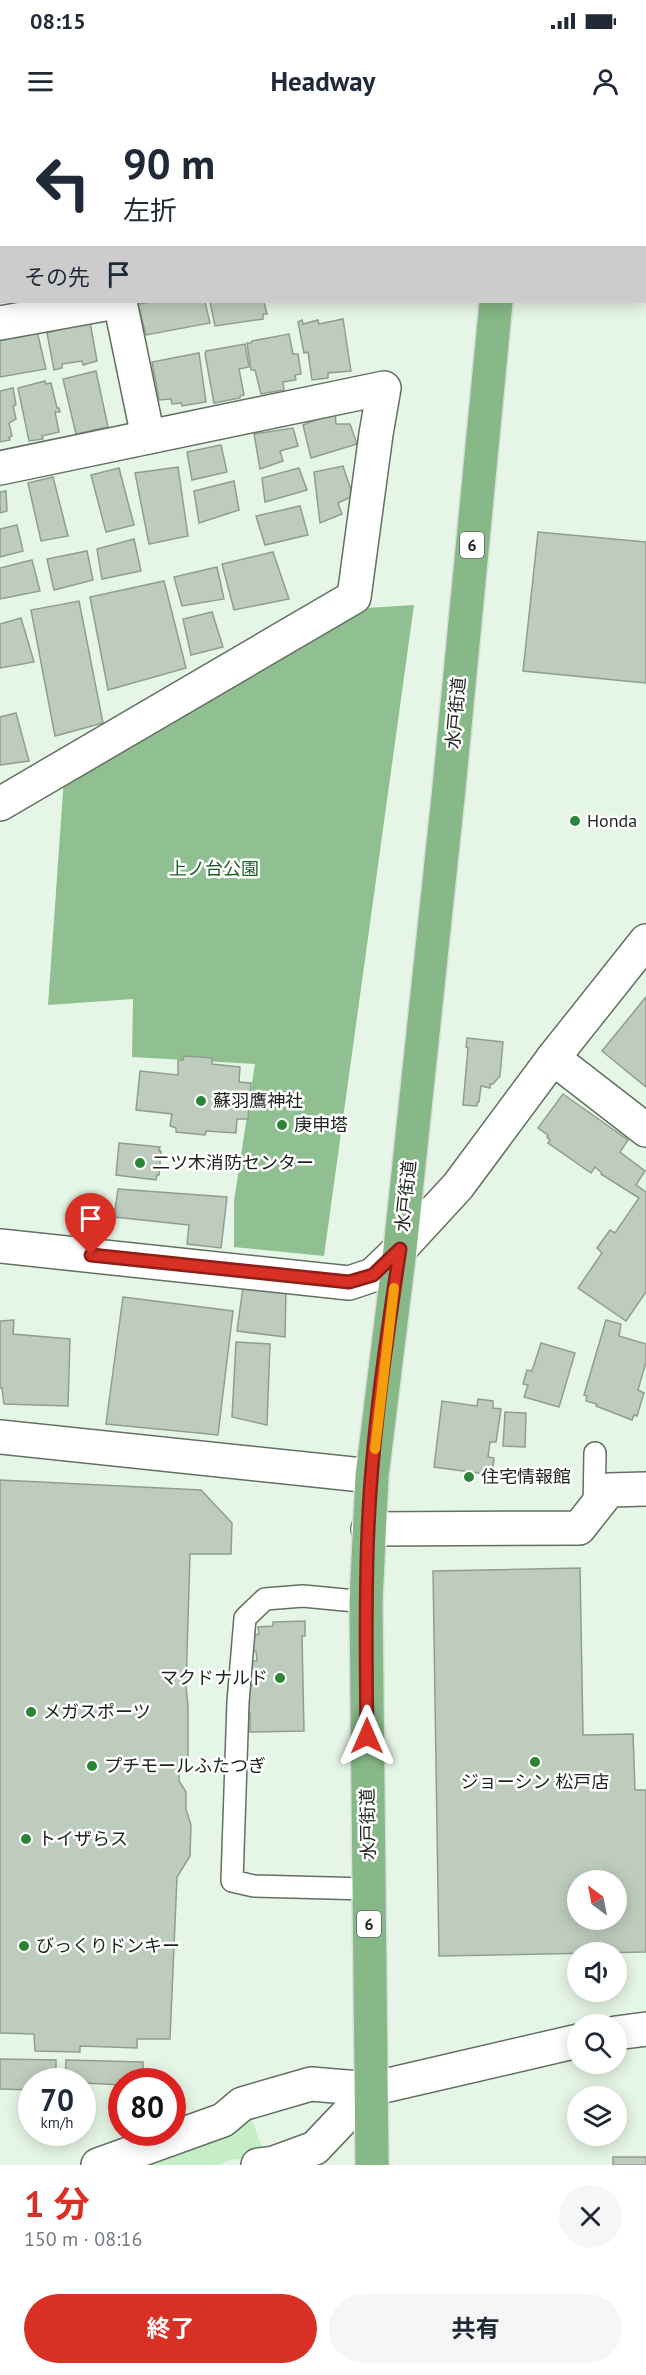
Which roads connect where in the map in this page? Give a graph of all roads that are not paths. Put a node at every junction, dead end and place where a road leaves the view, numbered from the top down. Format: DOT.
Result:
graph roads {
  1 [pos="110,303"];
  2 [pos="120,303"];
  3 [pos="496,303"];
  4 [pos="0,323"];
  5 [pos="148,437"];
  6 [pos="0,468"];
  7 [pos="0,804"];
  8 [pos="646,941"];
  9 [pos="553,1058"];
  10 [pos="646,1130"];
  11 [pos="0,1246"];
  12 [pos="400,1249"];
  13 [pos="0,1437"];
  14 [pos="595,1453"];
  15 [pos="372,1476"];
  16 [pos="646,1490"];
  17 [pos="594,1509"];
  18 [pos="368,1529"];
  19 [pos="366,1602"];
  20 [pos="369,1889"];
  21 [pos="646,2029"];
  22 [pos="627,2032"];
  23 [pos="567,2044"];
  24 [pos="371,2089"];
  25 [pos="98,2165"];
  26 [pos="258,2165"];
  27 [pos="372,2165"];
  1 -- 4 [label="street"];
  2 -- 5 [label="street"];
  3 -- 12 [label="highway, 水戸街道 / 6"];
  5 -- 6 [label="street"];
  5 -- 7 [label="street"];
  8 -- 9 [label="street"];
  9 -- 10 [label="street"];
  9 -- 12 [label="street"];
  11 -- 12 [label="street"];
  12 -- 15 [label="highway, 水戸街道 / 6"];
  13 -- 15 [label="street"];
  14 -- 17 [label="lane"];
  15 -- 18 [label="highway, 水戸街道 / 6"];
  16 -- 17 [label="street"];
  17 -- 18 [label="street"];
  18 -- 19 [label="highway, 水戸街道 / 6"];
  19 -- 20 [label="highway, 水戸街道 / 6"];
  19 -- 20 [label="lane"];
  20 -- 24 [label="highway, 水戸街道 / 6"];
  21 -- 22 [label="street"];
  23 -- 24 [label="street"];
  24 -- 25 [label="street"];
  24 -- 26 [label="street"];
  24 -- 27 [label="highway, 水戸街道 / 6"];
}
